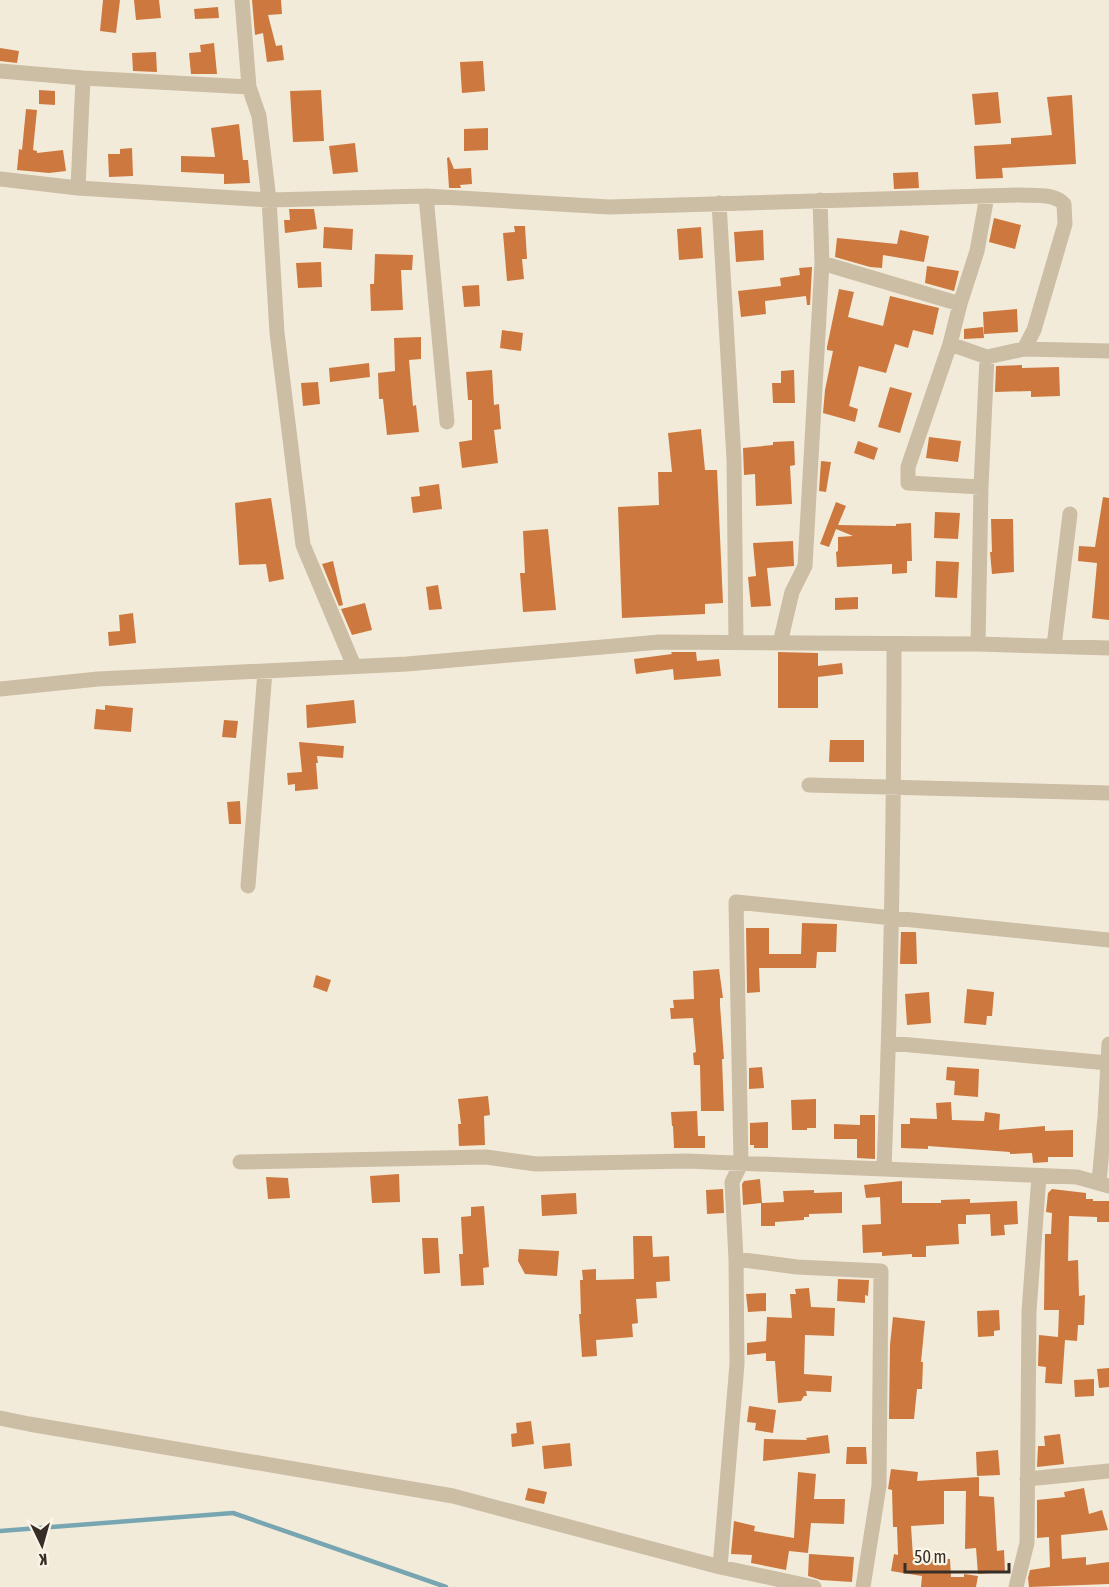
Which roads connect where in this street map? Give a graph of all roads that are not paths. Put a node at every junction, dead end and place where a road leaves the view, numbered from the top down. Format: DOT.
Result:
graph roads {
  1 [pos="242,0"];
  2 [pos="0,71"];
  3 [pos="83,78"];
  4 [pos="249,87"];
  5 [pos="0,179"];
  6 [pos="78,188"];
  7 [pos="426,196"];
  8 [pos="987,196"];
  9 [pos="269,200"];
  10 [pos="820,200"];
  11 [pos="720,203"];
  12 [pos="822,262"];
  13 [pos="960,304"];
  14 [pos="950,344"];
  15 [pos="1024,349"];
  16 [pos="1109,351"];
  17 [pos="987,357"];
  18 [pos="447,422"];
  19 [pos="981,487"];
  20 [pos="1070,514"];
  21 [pos="736,643"];
  22 [pos="780,643"];
  23 [pos="894,644"];
  24 [pos="978,644"];
  25 [pos="1054,646"];
  26 [pos="1109,648"];
  27 [pos="354,666"];
  28 [pos="265,671"];
  29 [pos="0,689"];
  30 [pos="809,785"];
  31 [pos="894,788"];
  32 [pos="1109,793"];
  33 [pos="248,886"];
  34 [pos="891,918"];
  35 [pos="1109,940"];
  36 [pos="889,1043"];
  37 [pos="1109,1044"];
  38 [pos="1108,1063"];
  39 [pos="240,1162"];
  40 [pos="741,1164"];
  41 [pos="884,1169"];
  42 [pos="1039,1176"];
  43 [pos="1104,1184"];
  44 [pos="736,1259"];
  45 [pos="0,1418"];
  46 [pos="1109,1471"];
  47 [pos="1027,1479"];
  48 [pos="720,1567"];
  49 [pos="814,1587"];
  50 [pos="863,1587"];
  51 [pos="1016,1587"];
  1 -- 4 [label="street"];
  2 -- 3 [label="street"];
  3 -- 4 [label="street"];
  3 -- 6 [label="street"];
  4 -- 9 [label="street"];
  5 -- 6 [label="street"];
  6 -- 9 [label="street"];
  7 -- 9 [label="street"];
  7 -- 11 [label="street"];
  7 -- 18 [label="street"];
  8 -- 10 [label="street"];
  8 -- 13 [label="street"];
  8 -- 15 [label="street"];
  9 -- 27 [label="street"];
  10 -- 11 [label="street"];
  10 -- 12 [label="street"];
  11 -- 21 [label="street"];
  12 -- 13 [label="street"];
  12 -- 22 [label="street"];
  13 -- 14 [label="street"];
  14 -- 17 [label="street"];
  14 -- 19 [label="street"];
  15 -- 16 [label="street"];
  15 -- 17 [label="street"];
  17 -- 19 [label="street"];
  19 -- 24 [label="street"];
  20 -- 25 [label="street"];
  21 -- 22 [label="street"];
  21 -- 27 [label="street"];
  22 -- 23 [label="street"];
  23 -- 24 [label="street"];
  23 -- 31 [label="street"];
  24 -- 25 [label="street"];
  25 -- 26 [label="street"];
  27 -- 28 [label="street"];
  28 -- 29 [label="street"];
  28 -- 33 [label="street"];
  30 -- 31 [label="street"];
  31 -- 32 [label="street"];
  31 -- 34 [label="street"];
  34 -- 35 [label="street"];
  34 -- 36 [label="street"];
  34 -- 40 [label="street"];
  36 -- 38 [label="street"];
  36 -- 41 [label="street"];
  37 -- 38 [label="street"];
  38 -- 43 [label="street"];
  39 -- 40 [label="street"];
  40 -- 41 [label="street"];
  40 -- 44 [label="street"];
  41 -- 42 [label="street"];
  42 -- 43 [label="street"];
  42 -- 47 [label="street"];
  44 -- 48 [label="street"];
  44 -- 50 [label="street"];
  45 -- 48 [label="street"];
  46 -- 47 [label="street"];
  47 -- 51 [label="street"];
  48 -- 49 [label="street"];
}
